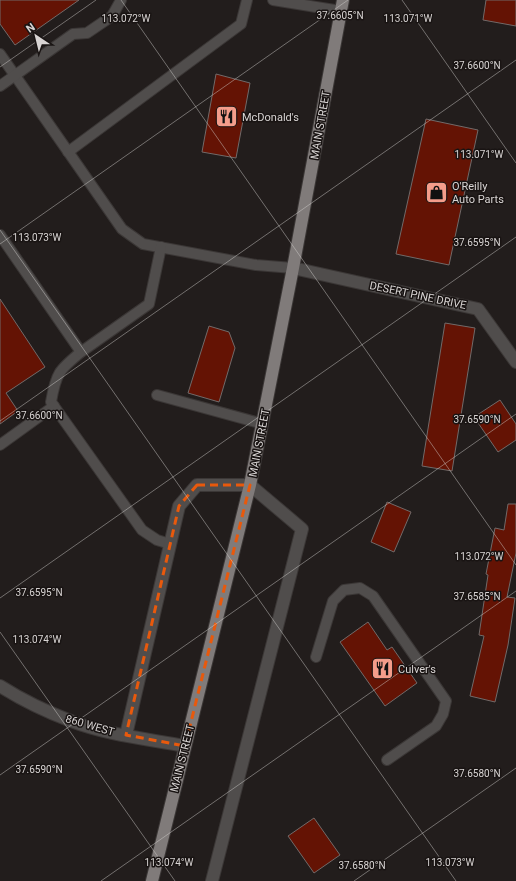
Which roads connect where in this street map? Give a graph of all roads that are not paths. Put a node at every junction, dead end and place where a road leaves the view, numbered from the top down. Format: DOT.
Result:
graph roads {
  1 [pos="121,0"];
  2 [pos="247,0"];
  3 [pos="273,0"];
  4 [pos="342,6"];
  5 [pos="0,54"];
  6 [pos="15,76"];
  7 [pos="0,86"];
  8 [pos="68,152"];
  9 [pos="0,235"];
  10 [pos="161,247"];
  11 [pos="293,268"];
  12 [pos="81,352"];
  13 [pos="516,362"];
  14 [pos="157,395"];
  15 [pos="54,406"];
  16 [pos="262,424"];
  17 [pos="0,444"];
  18 [pos="250,485"];
  19 [pos="170,544"];
  20 [pos="316,657"];
  21 [pos="0,686"];
  22 [pos="126,735"];
  23 [pos="185,746"];
  24 [pos="387,760"];
  25 [pos="152,881"];
  26 [pos="212,881"];
  1 -- 6 [label="lane"];
  2 -- 8 [label="lane"];
  3 -- 4 [label="lane"];
  4 -- 11 [label="main road, MAIN STREET"];
  5 -- 6 [label="lane"];
  6 -- 7 [label="lane"];
  6 -- 8 [label="lane"];
  8 -- 10 [label="lane"];
  9 -- 12 [label="lane"];
  10 -- 11 [label="lane"];
  10 -- 12 [label="lane"];
  11 -- 13 [label="street, DESERT PINE DRIVE"];
  11 -- 16 [label="main road, MAIN STREET"];
  12 -- 15 [label="lane"];
  14 -- 16 [label="lane"];
  15 -- 17 [label="lane"];
  15 -- 19 [label="lane"];
  16 -- 18 [label="main road, MAIN STREET"];
  18 -- 19 [label="street"];
  18 -- 23 [label="main road, MAIN STREET"];
  18 -- 26 [label="street"];
  19 -- 22 [label="street"];
  20 -- 24 [label="lane"];
  21 -- 22 [label="street, 860 WEST"];
  22 -- 23 [label="street, 860 WEST"];
  23 -- 25 [label="main road, MAIN STREET"];
}
